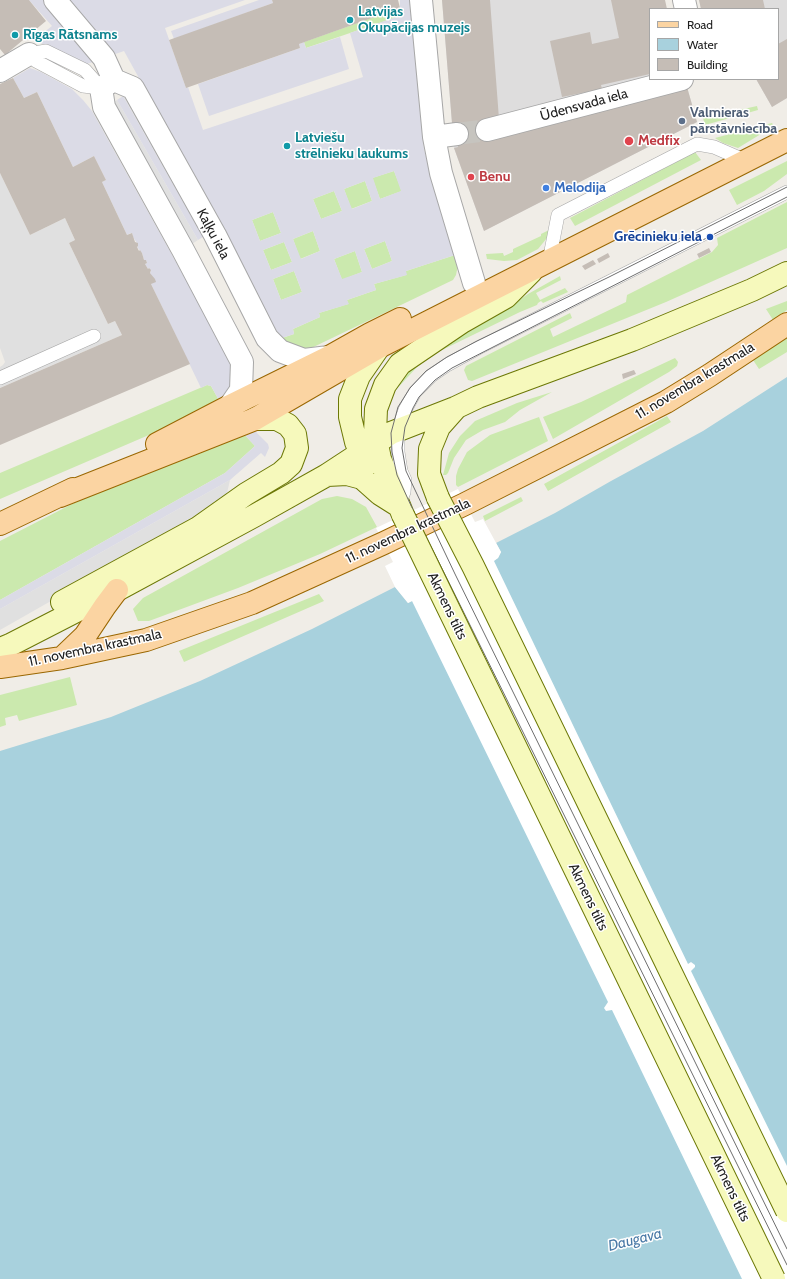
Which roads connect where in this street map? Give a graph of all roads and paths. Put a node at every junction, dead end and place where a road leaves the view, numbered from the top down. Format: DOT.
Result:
graph roads {
  1 [pos="55,0"];
  2 [pos="421,0"];
  3 [pos="29,54"];
  4 [pos="0,71"];
  5 [pos="678,80"];
  6 [pos="108,84"];
  7 [pos="487,130"];
  8 [pos="457,134"];
  9 [pos="434,138"];
  10 [pos="787,140"];
  11 [pos="746,161"];
  12 [pos="787,192"];
  13 [pos="544,263"];
  14 [pos="787,273"];
  15 [pos="474,283"];
  16 [pos="787,324"];
  17 [pos="94,336"];
  18 [pos="379,347"];
  19 [pos="329,357"];
  20 [pos="0,378"];
  21 [pos="230,406"];
  22 [pos="456,408"];
  23 [pos="256,419"];
  24 [pos="398,430"];
  25 [pos="369,448"];
  26 [pos="327,475"];
  27 [pos="380,494"];
  28 [pos="60,496"];
  29 [pos="401,510"];
  30 [pos="0,524"];
  31 [pos="117,590"];
  32 [pos="0,640"];
  33 [pos="0,649"];
  34 [pos="62,658"];
  35 [pos="0,667"];
  36 [pos="787,1211"];
  37 [pos="774,1279"];
  1 -- 6 [label="street"];
  2 -- 9 [label="street"];
  3 -- 4 [label="street"];
  3 -- 6 [label="lane"];
  5 -- 7 [label="street, Ūdensvada iela"];
  6 -- 19 [label="street, Kaļķu iela"];
  6 -- 21 [label="street"];
  8 -- 9 [label="street"];
  9 -- 15 [label="street"];
  10 -- 11 [label="main road, 11. novembra krastmala"];
  11 -- 13 [label="main road, 11. novembra krastmala"];
  11 -- 13 [label="lane"];
  12 -- 24 [label="lane"];
  13 -- 15 [label="main road, 11. novembra krastmala"];
  13 -- 18 [label="main road, 11. novembra krastmala"];
  13 -- 25 [label="main road, 11. novembra krastmala"];
  14 -- 22 [label="main road, 11. novembra krastmala"];
  15 -- 19 [label="main road, 11. novembra krastmala"];
  16 -- 34 [label="main road, 11. novembra krastmala"];
  17 -- 20 [label="lane"];
  18 -- 23 [label="main road, 11. novembra krastmala"];
  18 -- 25 [label="main road"];
  19 -- 21 [label="main road, 11. novembra krastmala"];
  21 -- 28 [label="main road, 11. novembra krastmala"];
  22 -- 24 [label="main road, 11. novembra krastmala"];
  22 -- 36 [label="main road, 11. novembra krastmala, bridge"];
  23 -- 28 [label="main road, 11. novembra krastmala"];
  23 -- 32 [label="main road"];
  24 -- 25 [label="main road, 11. novembra krastmala"];
  24 -- 29 [label="lane"];
  25 -- 26 [label="main road, 11. novembra krastmala"];
  25 -- 27 [label="main road"];
  25 -- 29 [label="main road, 11. novembra krastmala"];
  26 -- 27 [label="main road, 11. novembra krastmala"];
  26 -- 31 [label="main road, 11. novembra krastmala"];
  27 -- 29 [label="main road, 11. novembra krastmala"];
  28 -- 30 [label="main road, 11. novembra krastmala"];
  29 -- 37 [label="main road, Akmens tilts, bridge"];
  31 -- 33 [label="main road, 11. novembra krastmala"];
  31 -- 34 [label="main road"];
  34 -- 35 [label="main road, 11. novembra krastmala"];
}
